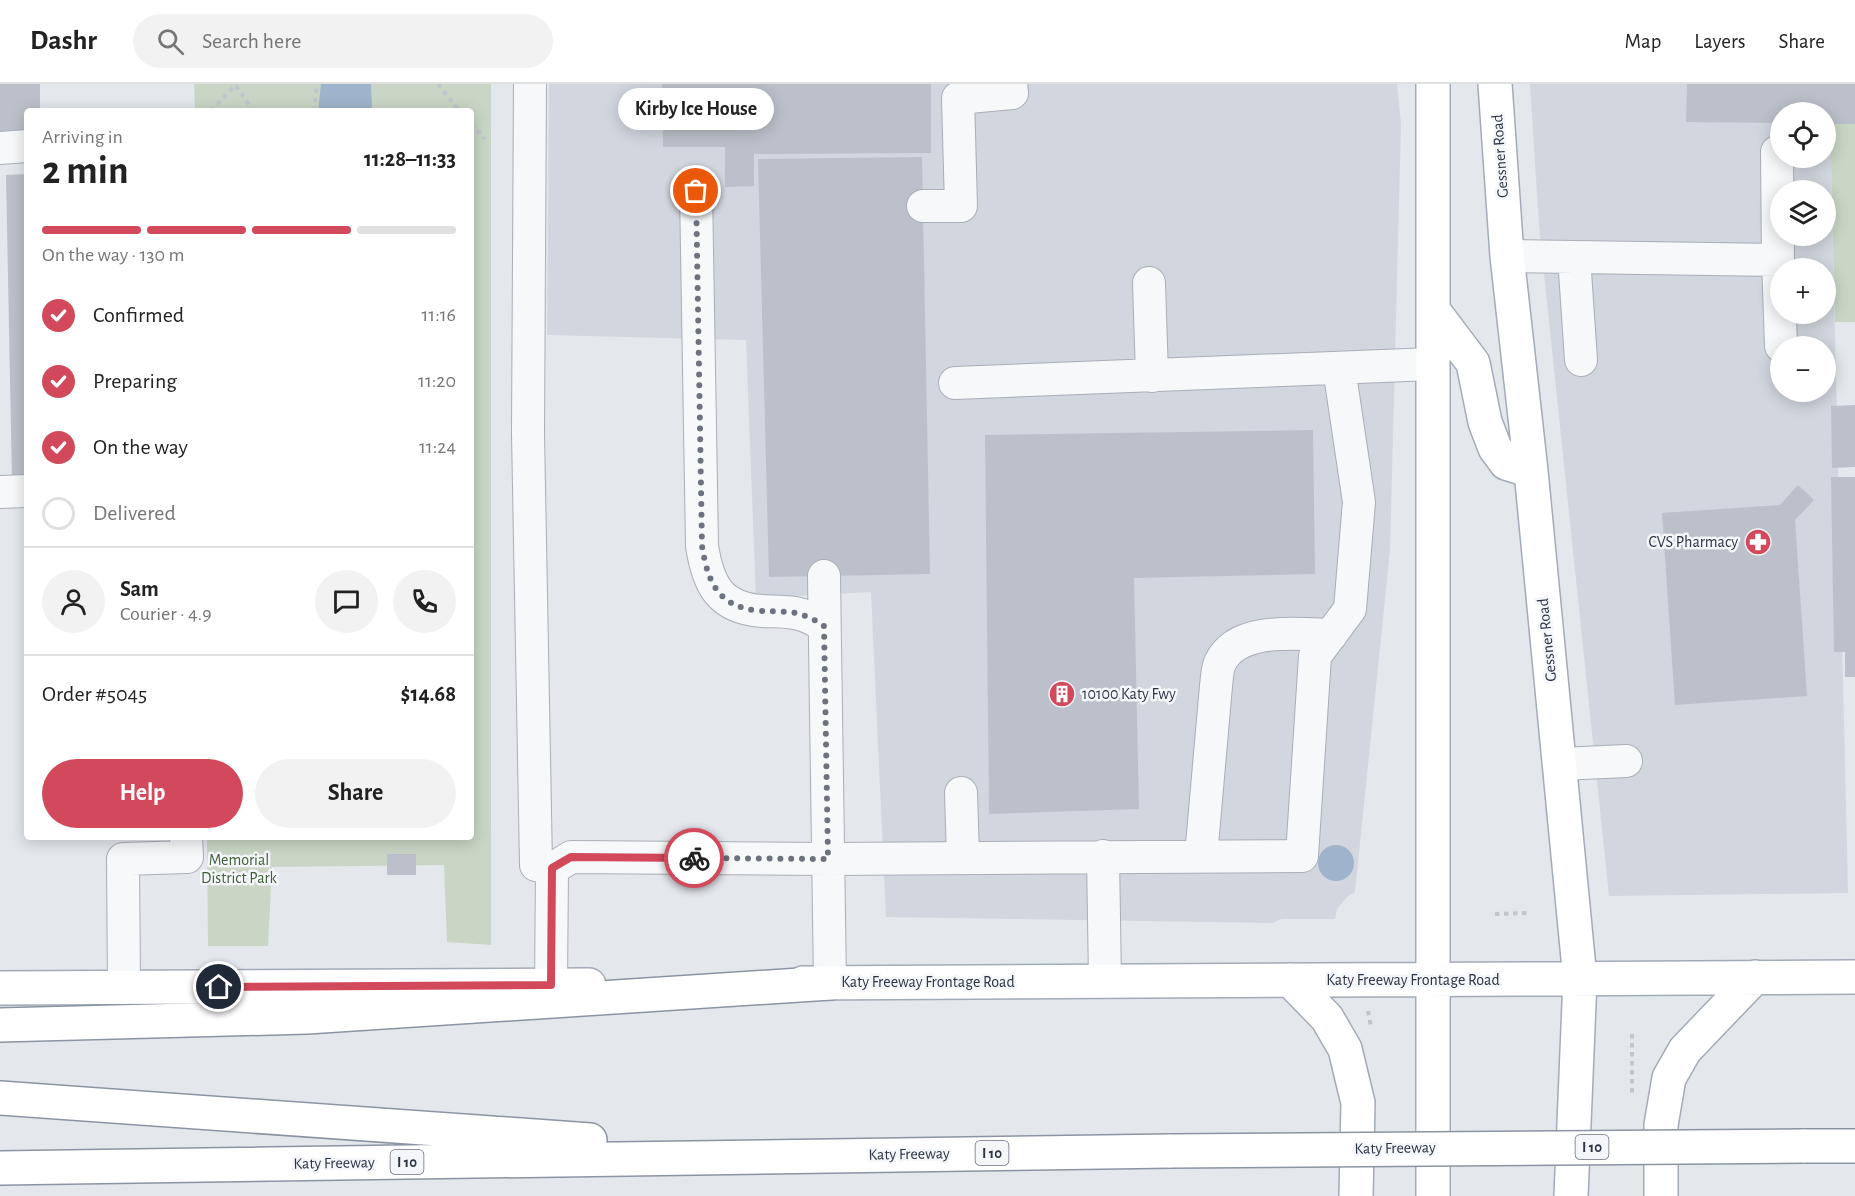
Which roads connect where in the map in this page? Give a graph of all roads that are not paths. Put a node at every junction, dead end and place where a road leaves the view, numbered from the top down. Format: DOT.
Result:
graph roads {
  1 [pos="530,84"];
  2 [pos="1011,84"];
  3 [pos="1433,84"];
  4 [pos="1495,84"];
  5 [pos="24,146"];
  6 [pos="0,148"];
  7 [pos="1777,168"];
  8 [pos="696,191"];
  9 [pos="923,206"];
  10 [pos="1507,256"];
  11 [pos="1574,257"];
  12 [pos="1778,258"];
  13 [pos="1770,260"];
  14 [pos="1149,283"];
  15 [pos="1433,310"];
  16 [pos="1581,360"];
  17 [pos="1432,364"];
  18 [pos="1339,368"];
  19 [pos="1152,375"];
  20 [pos="955,383"];
  21 [pos="1531,471"];
  22 [pos="24,491"];
  23 [pos="0,492"];
  24 [pos="824,576"];
  25 [pos="824,626"];
  26 [pos="1331,635"];
  27 [pos="1626,761"];
  28 [pos="1560,764"];
  29 [pos="961,793"];
  30 [pos="186,840"];
  31 [pos="1103,856"];
  32 [pos="1201,856"];
  33 [pos="963,857"];
  34 [pos="828,859"];
  35 [pos="552,868"];
  36 [pos="1755,977"];
  37 [pos="1855,977"];
  38 [pos="1580,979"];
  39 [pos="1433,980"];
  40 [pos="1105,981"];
  41 [pos="1290,981"];
  42 [pos="830,983"];
  43 [pos="551,985"];
  44 [pos="0,988"];
  45 [pos="124,988"];
  46 [pos="0,1025"];
  47 [pos="0,1098"];
  48 [pos="1855,1146"];
  49 [pos="813,1155"];
  50 [pos="0,1168"];
  51 [pos="1356,1196"];
  52 [pos="1433,1196"];
  53 [pos="1571,1196"];
  54 [pos="1661,1196"];
  1 -- 35 [label="street"];
  2 -- 9 [label="street"];
  3 -- 15 [label="main road"];
  4 -- 10 [label="main road, Gessner Road"];
  5 -- 6 [label="street"];
  7 -- 12 [label="street"];
  8 -- 25 [label="street"];
  10 -- 11 [label="street"];
  10 -- 21 [label="main road, Gessner Road"];
  11 -- 13 [label="street"];
  11 -- 16 [label="street"];
  14 -- 19 [label="street"];
  15 -- 17 [label="main road"];
  15 -- 21 [label="main road"];
  17 -- 18 [label="street"];
  17 -- 39 [label="main road"];
  18 -- 19 [label="street"];
  18 -- 26 [label="street"];
  19 -- 20 [label="street"];
  21 -- 28 [label="main road, Gessner Road"];
  22 -- 23 [label="street"];
  24 -- 25 [label="street"];
  25 -- 34 [label="street"];
  26 -- 32 [label="street"];
  26 -- 32 [label="street"];
  27 -- 28 [label="street"];
  28 -- 38 [label="main road, Gessner Road"];
  29 -- 33 [label="street"];
  30 -- 45 [label="street"];
  31 -- 32 [label="street"];
  31 -- 33 [label="street"];
  31 -- 40 [label="street"];
  33 -- 34 [label="street"];
  34 -- 35 [label="street"];
  34 -- 42 [label="street"];
  35 -- 43 [label="street"];
  36 -- 37 [label="main road, Katy Freeway Frontage Road"];
  36 -- 38 [label="main road, Katy Freeway Frontage Road"];
  36 -- 54 [label="main road"];
  38 -- 39 [label="main road, Katy Freeway Frontage Road"];
  38 -- 53 [label="main road, Gessner Road"];
  39 -- 41 [label="main road, Katy Freeway Frontage Road"];
  39 -- 52 [label="main road"];
  40 -- 41 [label="main road, Katy Freeway Frontage Road"];
  40 -- 42 [label="main road, Katy Freeway Frontage Road"];
  41 -- 51 [label="main road"];
  42 -- 43 [label="main road, Katy Freeway Frontage Road"];
  42 -- 46 [label="main road"];
  43 -- 45 [label="main road, Katy Freeway Frontage Road"];
  44 -- 45 [label="main road, Katy Freeway Frontage Road"];
  47 -- 49 [label="main road"];
  48 -- 49 [label="main road, Katy Freeway / I 10, bridge"];
  49 -- 50 [label="main road, Katy Freeway / I 10"];
}
